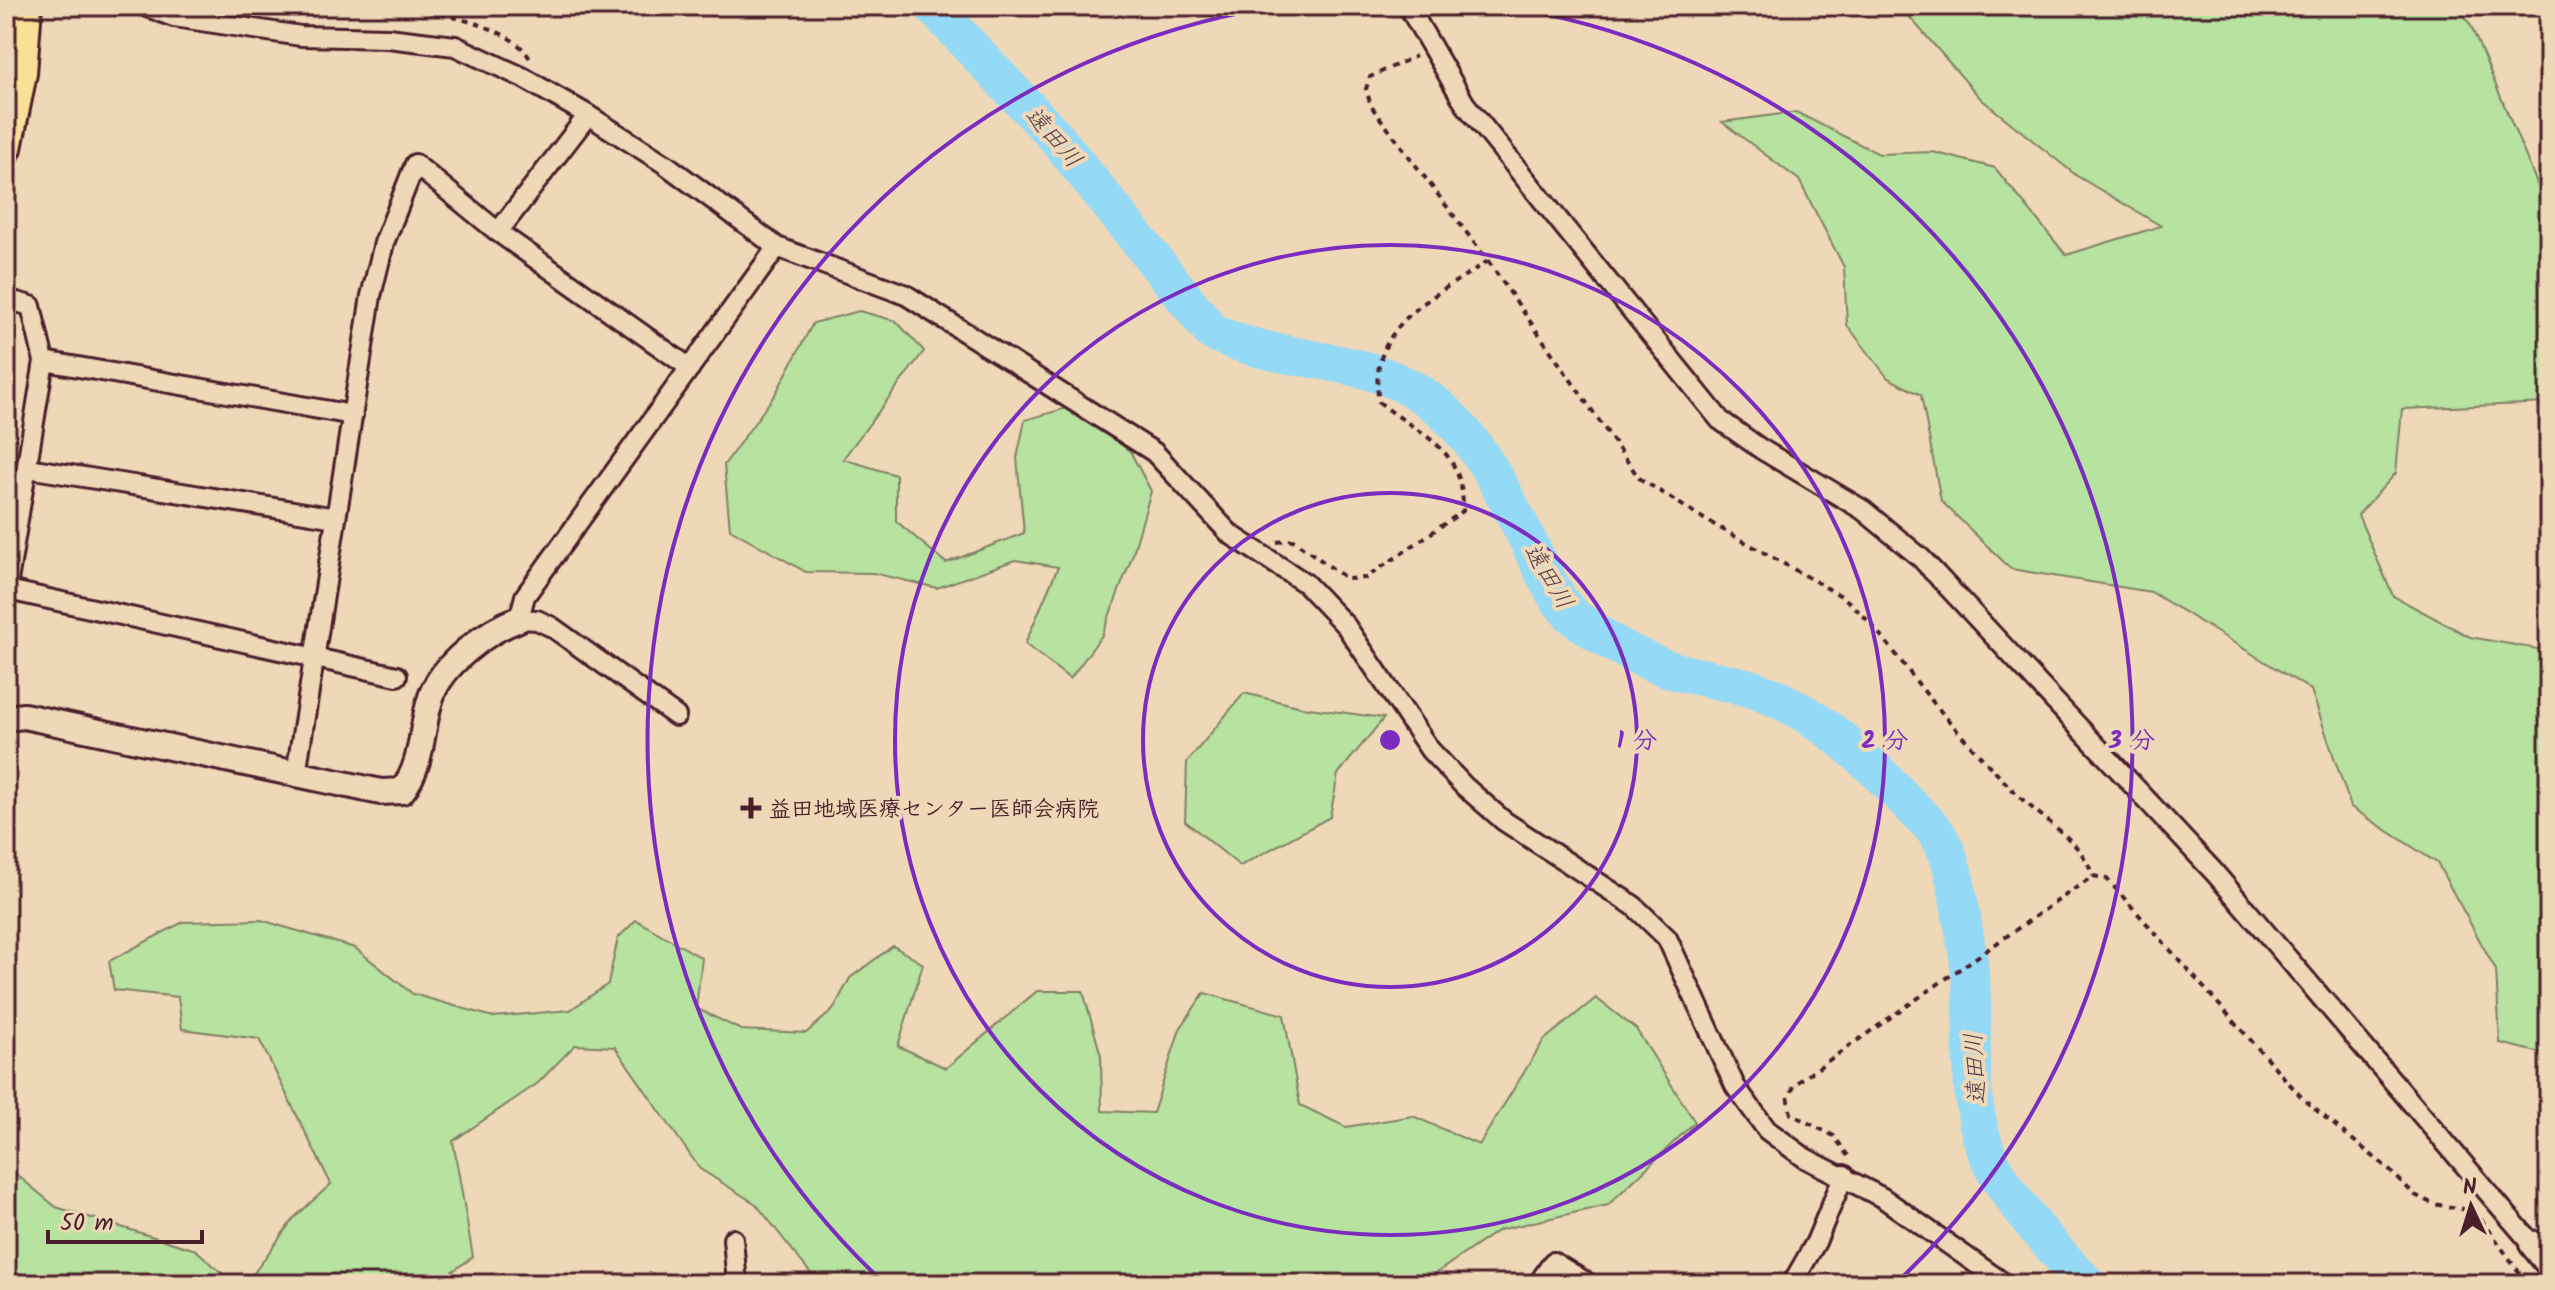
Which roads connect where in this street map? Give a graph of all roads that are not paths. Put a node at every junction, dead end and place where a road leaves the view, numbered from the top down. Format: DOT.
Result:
graph roads {
  1 [pos="26,6"];
  2 [pos="145,6"];
  3 [pos="1408,6"];
  4 [pos="588,115"];
  5 [pos="6,148"];
  6 [pos="498,232"];
  7 [pos="777,247"];
  8 [pos="6,299"];
  9 [pos="44,361"];
  10 [pos="690,368"];
  11 [pos="353,415"];
  12 [pos="28,468"];
  13 [pos="336,518"];
  14 [pos="7,592"];
  15 [pos="519,619"];
  16 [pos="313,658"];
  17 [pos="397,676"];
  18 [pos="676,716"];
  19 [pos="6,718"];
  20 [pos="296,774"];
  21 [pos="1844,1175"];
  22 [pos="733,1239"];
  23 [pos="2532,1244"];
  24 [pos="2546,1271"];
  25 [pos="737,1284"];
  26 [pos="1538,1284"];
  27 [pos="1589,1284"];
  28 [pos="1792,1284"];
  29 [pos="2005,1284"];
  1 -- 5 [label="highway"];
  2 -- 4 [label="street"];
  3 -- 23 [label="street"];
  4 -- 6 [label="street"];
  4 -- 7 [label="street"];
  6 -- 10 [label="street"];
  6 -- 11 [label="street"];
  7 -- 10 [label="street"];
  7 -- 21 [label="street"];
  8 -- 9 [label="street"];
  9 -- 11 [label="street"];
  9 -- 12 [label="street"];
  10 -- 15 [label="street"];
  11 -- 13 [label="street"];
  12 -- 13 [label="street"];
  12 -- 14 [label="street"];
  13 -- 16 [label="street"];
  14 -- 16 [label="street"];
  15 -- 18 [label="street"];
  15 -- 20 [label="street"];
  16 -- 17 [label="street"];
  16 -- 20 [label="street"];
  19 -- 20 [label="street"];
  21 -- 28 [label="street"];
  21 -- 29 [label="street"];
  22 -- 25 [label="street"];
  23 -- 24 [label="street"];
  26 -- 27 [label="street"];
}
